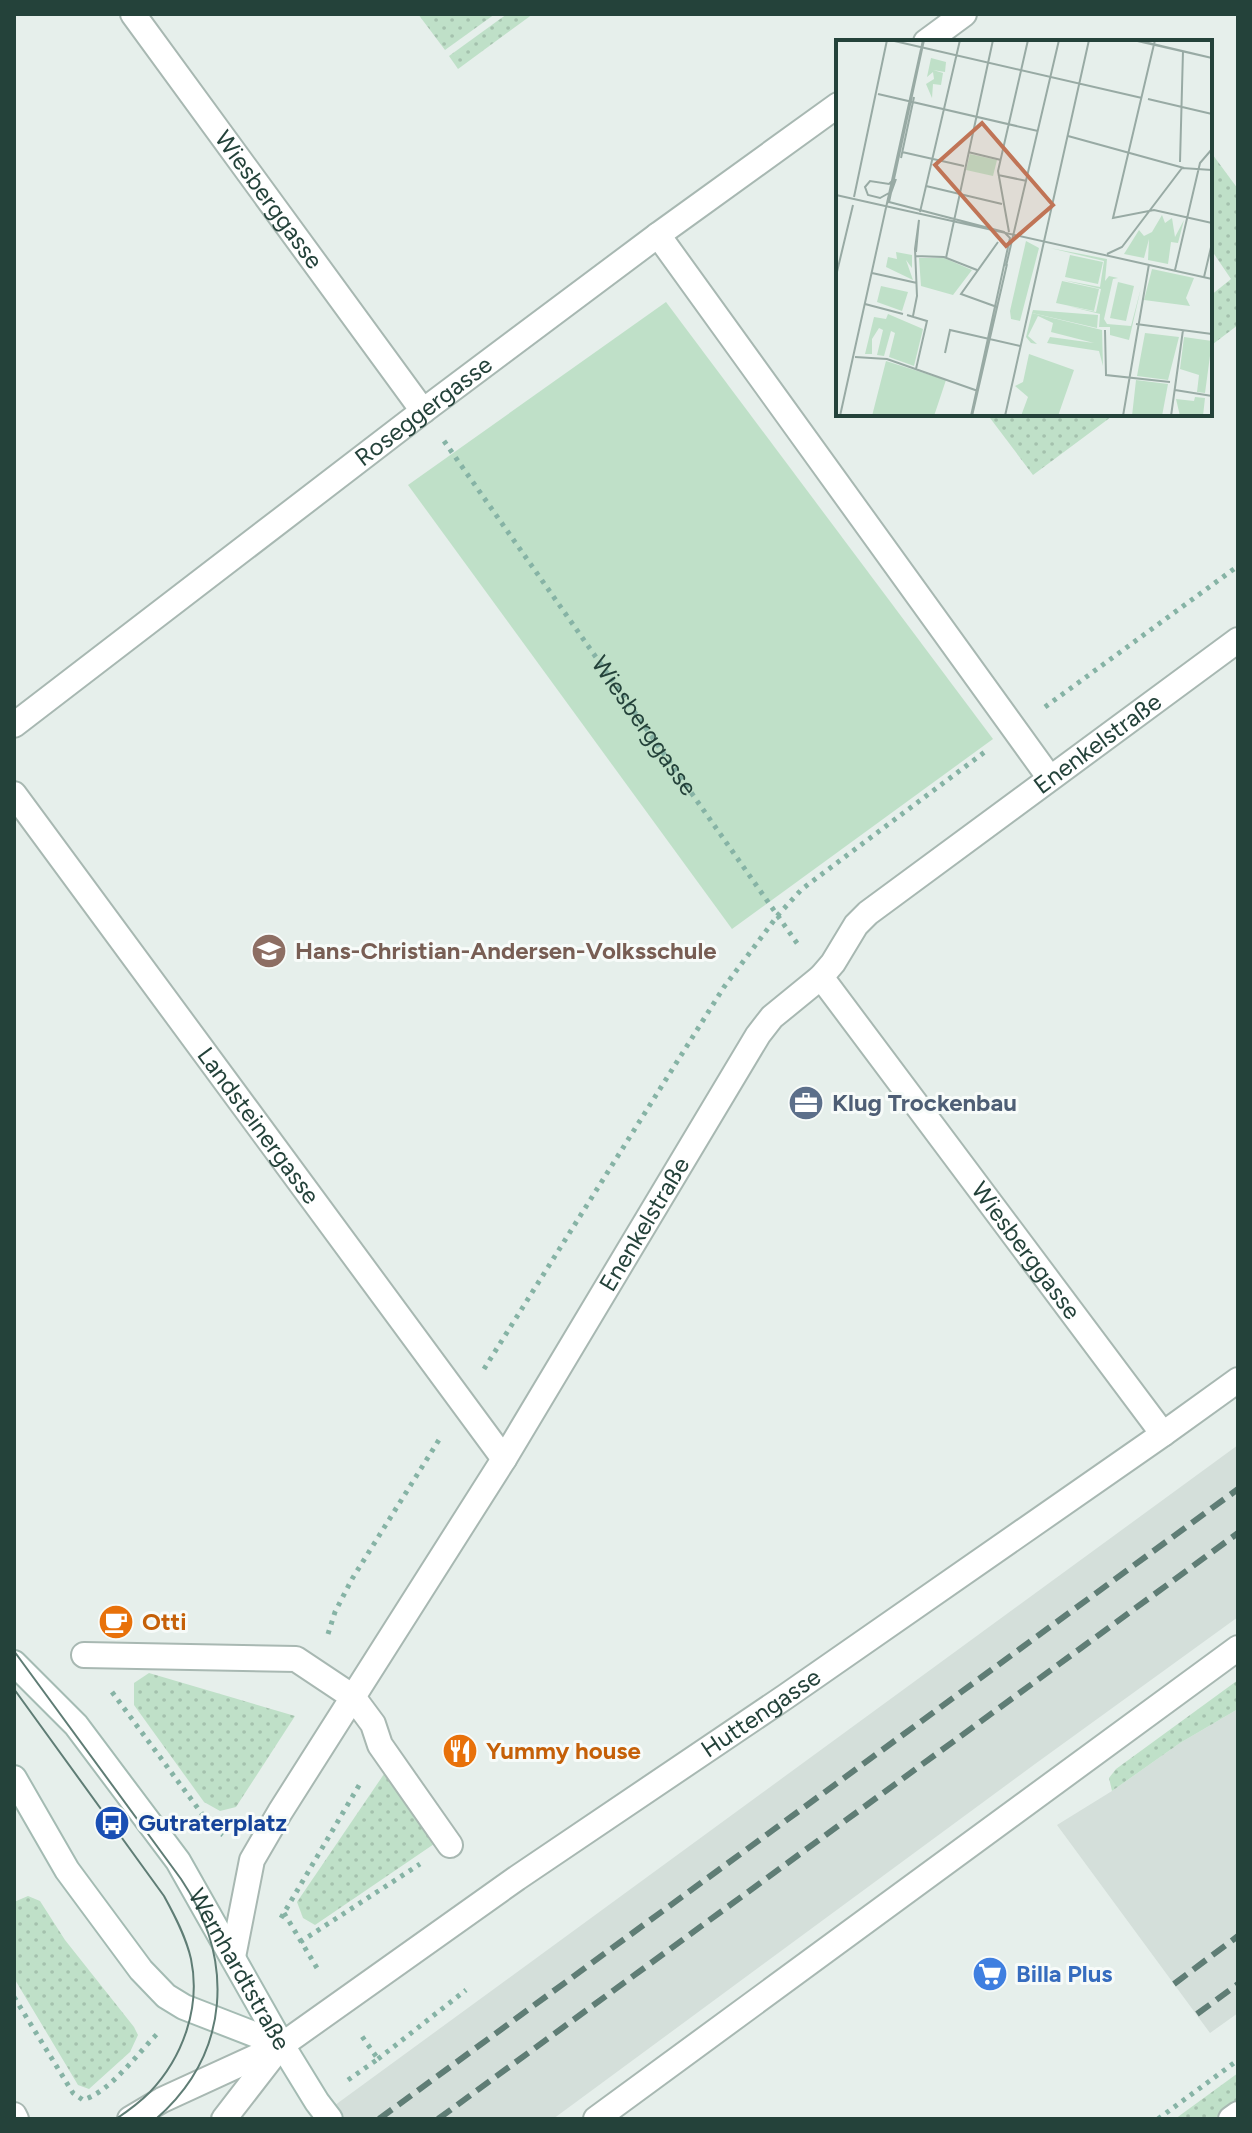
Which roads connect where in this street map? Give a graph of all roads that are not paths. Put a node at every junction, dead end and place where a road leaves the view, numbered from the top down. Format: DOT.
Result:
graph roads {
  1 [pos="133,14"];
  2 [pos="964,14"];
  3 [pos="929,40"];
  4 [pos="836,106"];
  5 [pos="658,235"];
  6 [pos="423,411"];
  7 [pos="1238,640"];
  8 [pos="14,725"];
  9 [pos="1049,777"];
  10 [pos="14,794"];
  11 [pos="821,977"];
  12 [pos="1238,1380"];
  13 [pos="1163,1434"];
  14 [pos="504,1459"];
  15 [pos="1238,1648"];
  16 [pos="84,1655"];
  17 [pos="14,1663"];
  18 [pos="353,1697"];
  19 [pos="14,1778"];
  20 [pos="450,1845"];
  21 [pos="233,1957"];
  22 [pos="282,2045"];
  23 [pos="1238,2114"];
  24 [pos="328,2116"];
  25 [pos="130,2119"];
  26 [pos="224,2119"];
  27 [pos="596,2119"];
  28 [pos="1231,2119"];
  1 -- 6 [label="street, Wiesberggasse"];
  2 -- 3 [label="street"];
  4 -- 5 [label="street, Roseggergasse"];
  5 -- 6 [label="street, Roseggergasse"];
  5 -- 9 [label="street"];
  6 -- 8 [label="street, Roseggergasse"];
  7 -- 9 [label="street, Enenkelstraße"];
  9 -- 11 [label="street, Enenkelstraße"];
  10 -- 14 [label="street, Landsteinergasse"];
  11 -- 13 [label="street, Wiesberggasse"];
  11 -- 14 [label="street, Enenkelstraße"];
  12 -- 13 [label="street, Huttengasse"];
  13 -- 22 [label="street, Huttengasse"];
  14 -- 18 [label="street, Enenkelstraße"];
  15 -- 27 [label="street"];
  16 -- 18 [label="street"];
  17 -- 21 [label="street, Wernhardtstraße"];
  18 -- 20 [label="street"];
  18 -- 21 [label="street, Enenkelstraße"];
  19 -- 22 [label="street, Wernhardtstraße"];
  21 -- 22 [label="street, Wernhardtstraße"];
  22 -- 24 [label="street"];
  22 -- 25 [label="street, Huttengasse"];
  22 -- 26 [label="street, Huttengasse"];
  23 -- 28 [label="street"];
}
